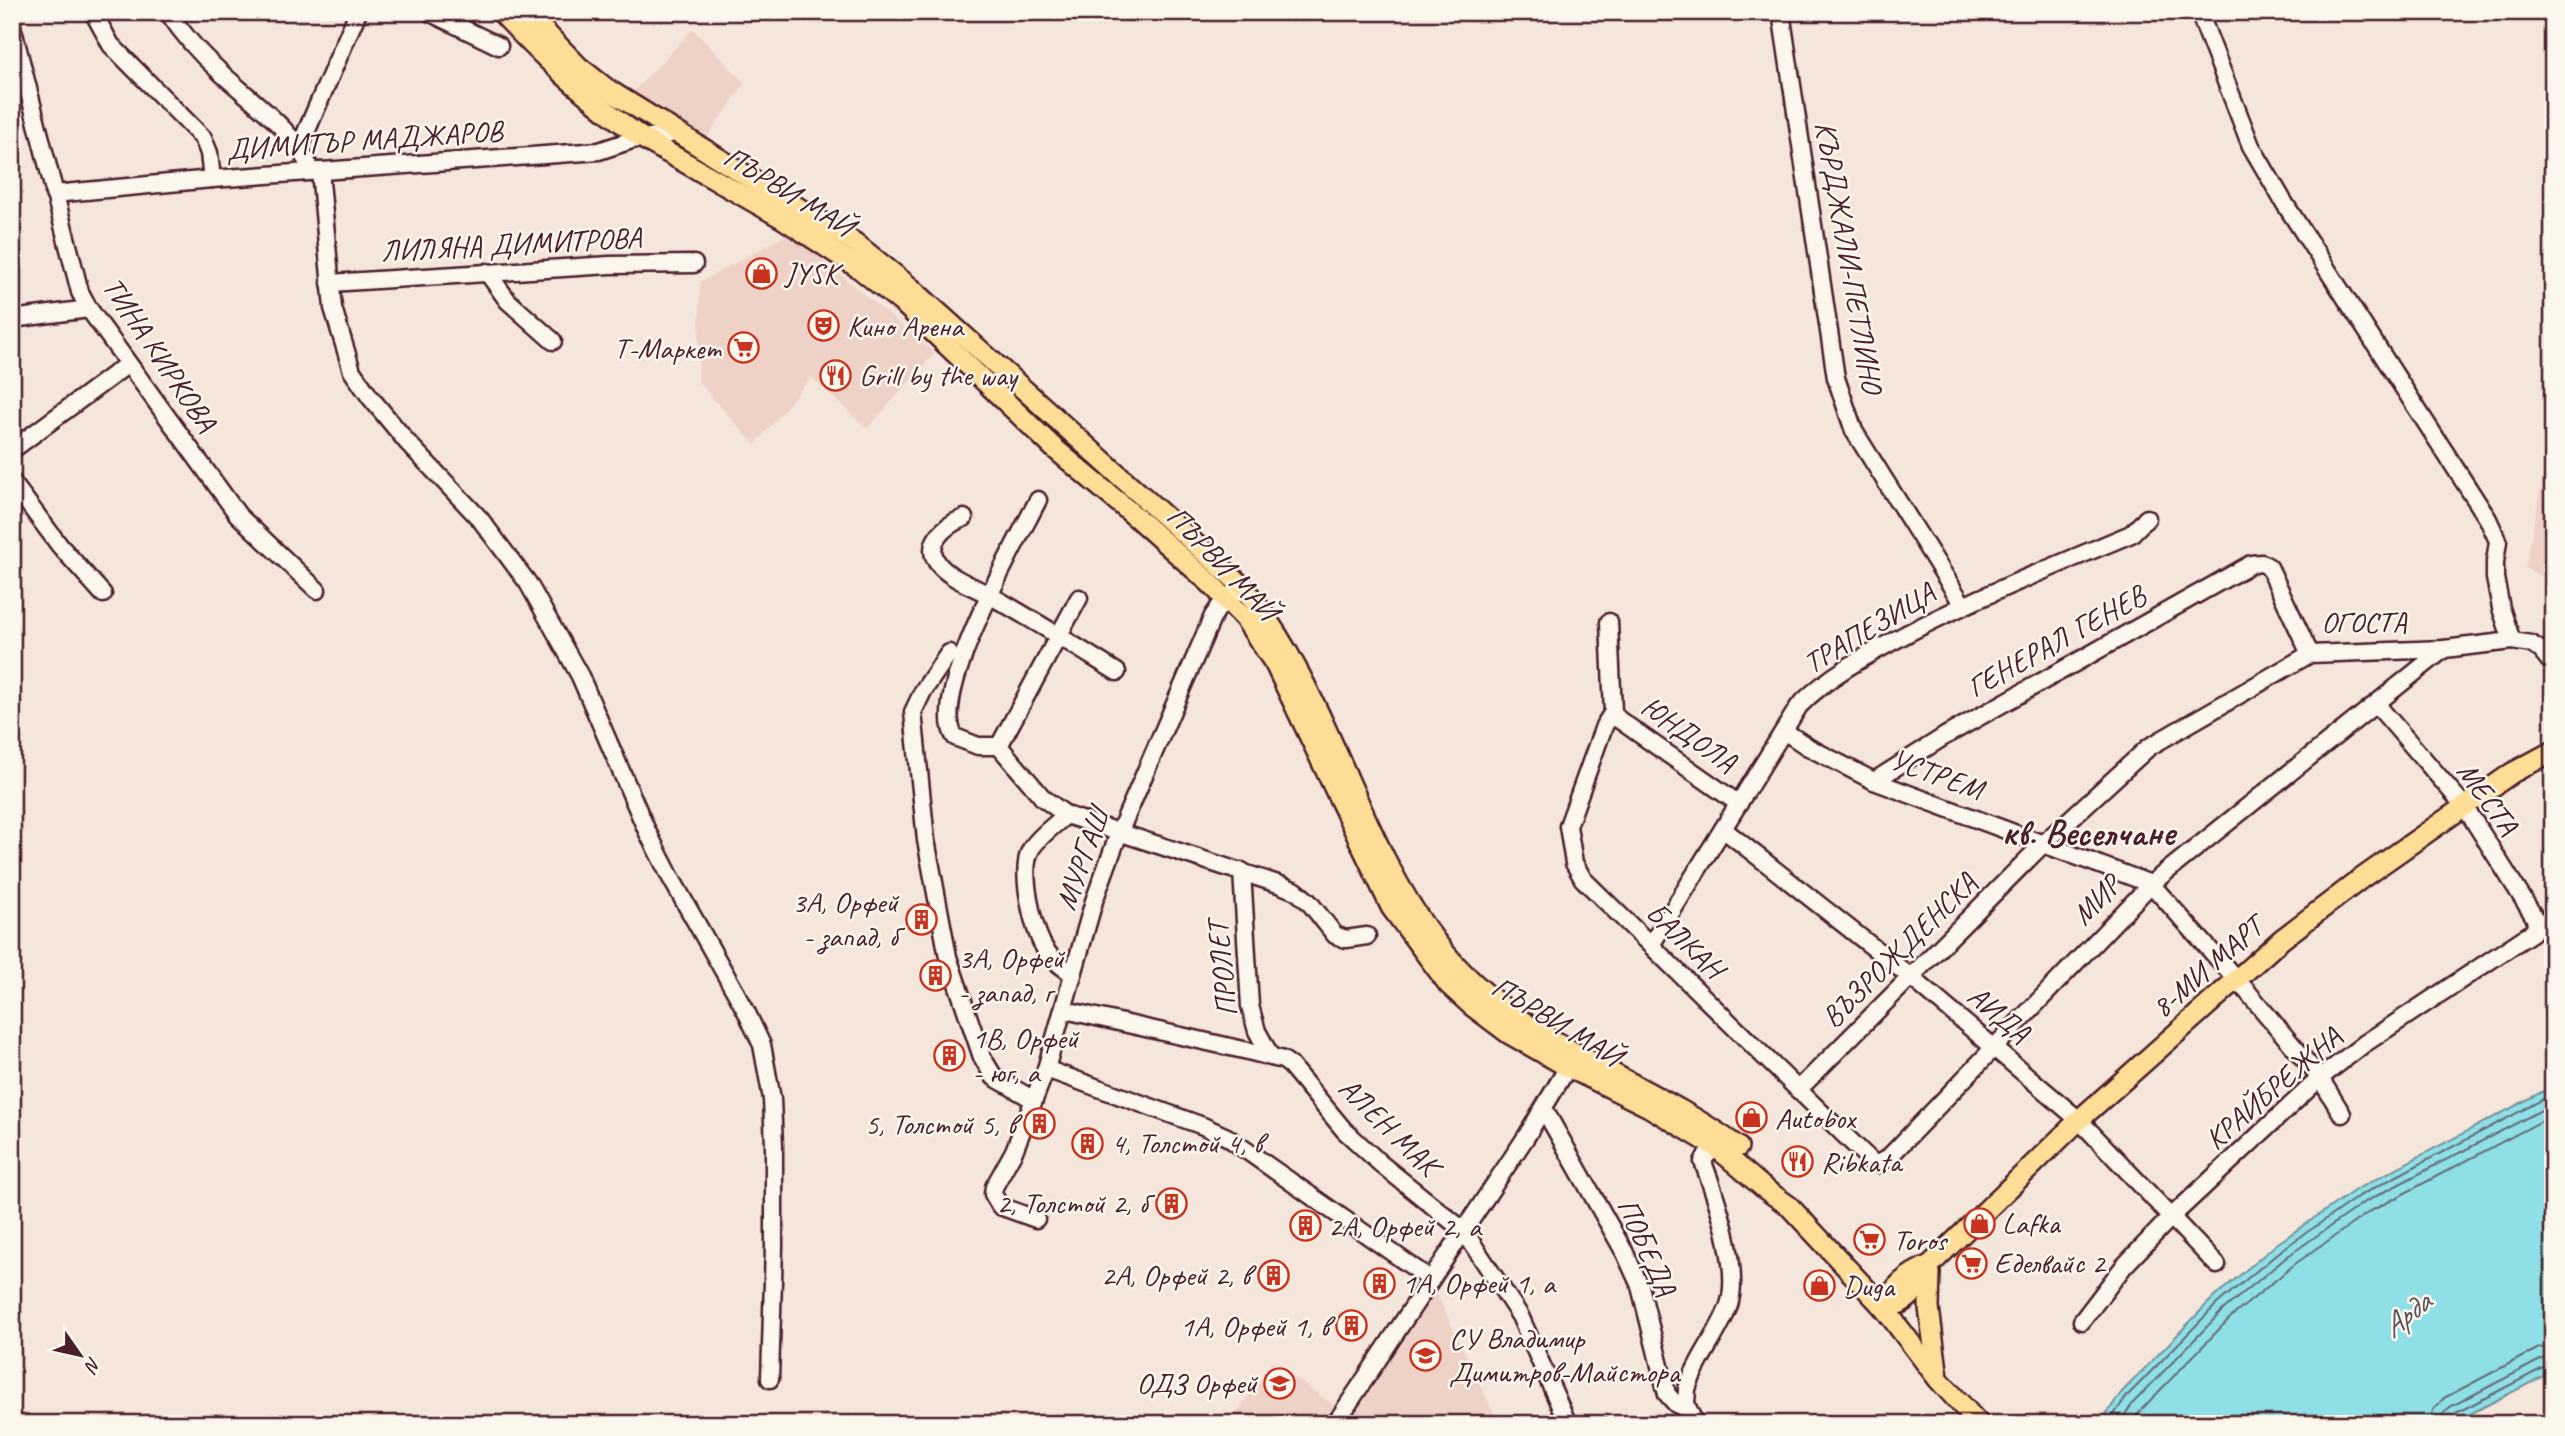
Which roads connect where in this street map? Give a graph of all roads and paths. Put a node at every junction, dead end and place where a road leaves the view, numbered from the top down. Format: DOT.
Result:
graph roads {
  1 [pos="93,12"];
  2 [pos="168,12"];
  3 [pos="358,12"];
  4 [pos="429,12"];
  5 [pos="501,12"];
  6 [pos="1781,12"];
  7 [pos="2199,12"];
  8 [pos="527,22"];
  9 [pos="12,26"];
  10 [pos="499,46"];
  11 [pos="676,133"];
  12 [pos="642,138"];
  13 [pos="300,146"];
  14 [pos="315,171"];
  15 [pos="212,178"];
  16 [pos="54,194"];
  17 [pos="694,264"];
  18 [pos="487,272"];
  19 [pos="330,283"];
  20 [pos="89,309"];
  21 [pos="12,319"];
  22 [pos="553,341"];
  23 [pos="128,364"];
  24 [pos="12,450"];
  25 [pos="12,482"];
  26 [pos="1038,500"];
  27 [pos="2147,518"];
  28 [pos="964,519"];
  29 [pos="2269,567"];
  30 [pos="1242,586"];
  31 [pos="317,590"];
  32 [pos="103,594"];
  33 [pos="990,595"];
  34 [pos="1079,598"];
  35 [pos="1226,599"];
  36 [pos="1963,605"];
  37 [pos="1609,622"];
  38 [pos="1057,635"];
  39 [pos="2512,641"];
  40 [pos="2444,649"];
  41 [pos="949,653"];
  42 [pos="2310,654"];
  43 [pos="2553,666"];
  44 [pos="1117,671"];
  45 [pos="2377,705"];
  46 [pos="1613,712"];
  47 [pos="1783,731"];
  48 [pos="999,747"];
  49 [pos="2553,751"];
  50 [pos="1874,781"];
  51 [pos="1739,804"];
  52 [pos="2465,807"];
  53 [pos="1066,815"];
  54 [pos="1723,829"];
  55 [pos="1119,833"];
  56 [pos="2044,843"];
  57 [pos="1241,872"];
  58 [pos="2151,884"];
  59 [pos="2533,932"];
  60 [pos="1367,936"];
  61 [pos="1651,945"];
  62 [pos="1073,974"];
  63 [pos="1912,978"];
  64 [pos="2236,978"];
  65 [pos="1065,1010"];
  66 [pos="1995,1046"];
  67 [pos="1271,1057"];
  68 [pos="1572,1061"];
  69 [pos="1046,1069"];
  70 [pos="2320,1078"];
  71 [pos="1798,1090"];
  72 [pos="1034,1100"];
  73 [pos="1544,1109"];
  74 [pos="2343,1114"];
  75 [pos="2079,1120"];
  76 [pos="1716,1147"];
  77 [pos="1878,1164"];
  78 [pos="1789,1206"];
  79 [pos="2171,1218"];
  80 [pos="1036,1219"];
  81 [pos="1464,1231"];
  82 [pos="1930,1265"];
  83 [pos="2217,1265"];
  84 [pos="1430,1279"];
  85 [pos="1905,1279"];
  86 [pos="1862,1284"];
  87 [pos="1884,1308"];
  88 [pos="2082,1321"];
  89 [pos="770,1379"];
  90 [pos="1938,1379"];
  91 [pos="1687,1409"];
  92 [pos="1335,1424"];
  93 [pos="1569,1424"];
  94 [pos="1695,1424"];
  95 [pos="1979,1424"];
  1 -- 15 [label="street"];
  2 -- 13 [label="street"];
  3 -- 13 [label="street"];
  4 -- 10 [label="street"];
  5 -- 8 [label="main road"];
  6 -- 36 [label="street, КЪРДЖАЛИ-ПЕТЛИНО"];
  7 -- 39 [label="street"];
  8 -- 11 [label="main road, ПЪРВИ МАЙ"];
  8 -- 12 [label="main road, ПЪРВИ МАЙ"];
  9 -- 16 [label="street, ТИНА КИРКОВА"];
  11 -- 12 [label="street, ДИМИТЪР МАДЖАРОВ"];
  11 -- 30 [label="main road, ПЪРВИ МАЙ"];
  12 -- 14 [label="street, ДИМИТЪР МАДЖАРОВ"];
  12 -- 35 [label="main road, ПЪРВИ МАЙ"];
  13 -- 14 [label="street"];
  14 -- 15 [label="street, ДИМИТЪР МАДЖАРОВ"];
  14 -- 19 [label="street"];
  15 -- 16 [label="street, ДИМИТЪР МАДЖАРОВ"];
  16 -- 20 [label="street, ТИНА КИРКОВА"];
  17 -- 18 [label="street, ЛИЛЯНА ДИМИТРОВА"];
  18 -- 19 [label="street, ЛИЛЯНА ДИМИТРОВА"];
  18 -- 22 [label="street"];
  19 -- 89 [label="street"];
  20 -- 21 [label="street"];
  20 -- 23 [label="street, ТИНА КИРКОВА"];
  23 -- 24 [label="street"];
  23 -- 31 [label="street, ТИНА КИРКОВА"];
  25 -- 32 [label="street"];
  26 -- 33 [label="street"];
  27 -- 36 [label="street, ТРАПЕЗИЦА"];
  28 -- 33 [label="street"];
  29 -- 42 [label="street, ОГОСТА"];
  29 -- 50 [label="street, ГЕНЕРАЛ ГЕНЕВ"];
  30 -- 35 [label="street, МУРГАШ"];
  30 -- 68 [label="main road, ПЪРВИ МАЙ"];
  33 -- 38 [label="street"];
  33 -- 48 [label="street"];
  34 -- 38 [label="street"];
  35 -- 55 [label="street, МУРГАШ"];
  35 -- 68 [label="main road, ПЪРВИ МАЙ"];
  36 -- 47 [label="street, ТРАПЕЗИЦА"];
  37 -- 46 [label="street, ЮНДОЛА"];
  38 -- 44 [label="street"];
  38 -- 48 [label="street"];
  39 -- 40 [label="street, ОГОСТА"];
  39 -- 43 [label="street, ОГОСТА"];
  40 -- 42 [label="street, ОГОСТА"];
  40 -- 45 [label="street, МИР"];
  41 -- 72 [label="street"];
  42 -- 56 [label="street, ВЪЗРОЖДЕНСКА"];
  45 -- 52 [label="street, МЕСТА"];
  45 -- 58 [label="street, МИР"];
  46 -- 51 [label="street, ЮНДОЛА"];
  46 -- 61 [label="street, БАЛКАН"];
  47 -- 50 [label="street, УСТРЕМ"];
  47 -- 51 [label="street, ТРАПЕЗИЦА"];
  48 -- 53 [label="street"];
  49 -- 52 [label="main road, 8-МИ МАРТ"];
  50 -- 56 [label="street, УСТРЕМ"];
  51 -- 54 [label="street, ТРАПЕЗИЦА"];
  52 -- 59 [label="street, МЕСТА"];
  52 -- 64 [label="main road, 8-МИ МАРТ"];
  53 -- 55 [label="street"];
  53 -- 62 [label="street"];
  54 -- 61 [label="street, ТРАПЕЗИЦА"];
  54 -- 63 [label="street, АИДА"];
  55 -- 57 [label="street"];
  55 -- 62 [label="street, МУРГАШ"];
  56 -- 58 [label="street, УСТРЕМ"];
  56 -- 63 [label="street, ВЪЗРОЖДЕНСКА"];
  57 -- 60 [label="street"];
  57 -- 67 [label="street, ПРОЛЕТ"];
  58 -- 64 [label="street, УСТРЕМ"];
  58 -- 66 [label="street, МИР"];
  59 -- 70 [label="street, КРАЙБРЕЖНА"];
  61 -- 71 [label="street, БАЛКАН"];
  62 -- 65 [label="street, МУРГАШ"];
  63 -- 66 [label="street, АИДА"];
  63 -- 71 [label="street, ВЪЗРОЖДЕНСКА"];
  64 -- 70 [label="street, УСТРЕМ"];
  64 -- 75 [label="main road, 8-МИ МАРТ"];
  65 -- 67 [label="street, АЛЕН МАК"];
  65 -- 69 [label="street, МУРГАШ"];
  66 -- 75 [label="street, АИДА"];
  66 -- 77 [label="street, МИР"];
  67 -- 81 [label="street, АЛЕН МАК"];
  68 -- 73 [label="street"];
  68 -- 76 [label="main road, ПЪРВИ МАЙ"];
  68 -- 78 [label="main road, ПЪРВИ МАЙ"];
  69 -- 72 [label="street, МУРГАШ"];
  69 -- 84 [label="street"];
  70 -- 74 [label="street, УСТРЕМ"];
  70 -- 79 [label="street, КРАЙБРЕЖНА"];
  71 -- 77 [label="street, БАЛКАН"];
  72 -- 80 [label="street, МУРГАШ"];
  73 -- 81 [label="street"];
  73 -- 91 [label="street, ПОБЕДА"];
  75 -- 79 [label="street, АИДА"];
  75 -- 82 [label="main road, 8-МИ МАРТ"];
  76 -- 78 [label="main road, ПЪРВИ МАЙ"];
  76 -- 91 [label="street"];
  78 -- 86 [label="main road, ПЪРВИ МАЙ"];
  79 -- 83 [label="street, АИДА"];
  79 -- 88 [label="street, КРАЙБРЕЖНА"];
  81 -- 84 [label="street"];
  81 -- 93 [label="street, АЛЕН МАК"];
  82 -- 85 [label="main road"];
  82 -- 87 [label="main road"];
  82 -- 90 [label="main road"];
  84 -- 92 [label="street"];
  85 -- 86 [label="main road"];
  85 -- 87 [label="main road"];
  86 -- 87 [label="main road, ПЪРВИ МАЙ"];
  87 -- 90 [label="main road, ПЪРВИ МАЙ"];
  90 -- 95 [label="main road, ПЪРВИ МАЙ"];
  91 -- 94 [label="street, ПОБЕДА"];
}
